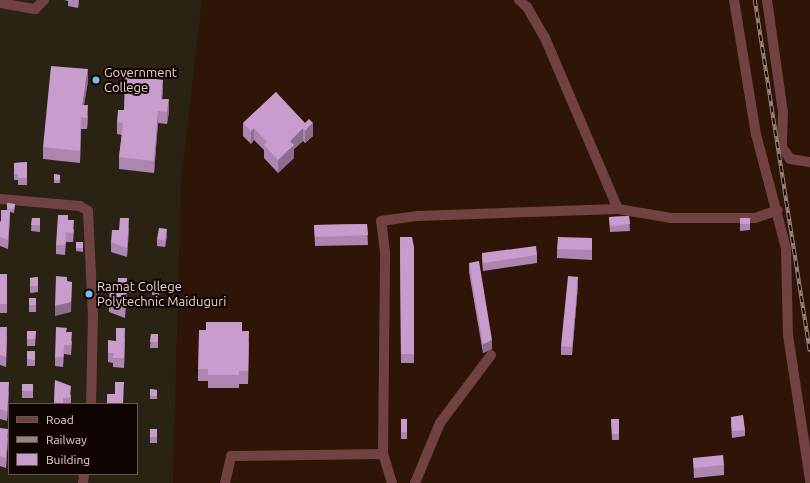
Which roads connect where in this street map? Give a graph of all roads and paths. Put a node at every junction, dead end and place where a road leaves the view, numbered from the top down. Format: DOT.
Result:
graph roads {
  1 [pos="44,0"];
  2 [pos="519,0"];
  3 [pos="734,0"];
  4 [pos="767,0"];
  5 [pos="0,3"];
  6 [pos="810,162"];
  7 [pos="0,199"];
  8 [pos="618,209"];
  9 [pos="778,210"];
  10 [pos="491,355"];
  11 [pos="91,403"];
  12 [pos="383,454"];
  13 [pos="810,481"];
  14 [pos="225,483"];
  15 [pos="392,483"];
  16 [pos="415,483"];
  1 -- 5 [label="street"];
  2 -- 8 [label="street"];
  3 -- 9 [label="street"];
  4 -- 6 [label="street"];
  7 -- 11 [label="street"];
  8 -- 9 [label="street"];
  8 -- 12 [label="street"];
  9 -- 13 [label="street"];
  10 -- 16 [label="street"];
  12 -- 14 [label="street"];
  12 -- 15 [label="street"];
}
